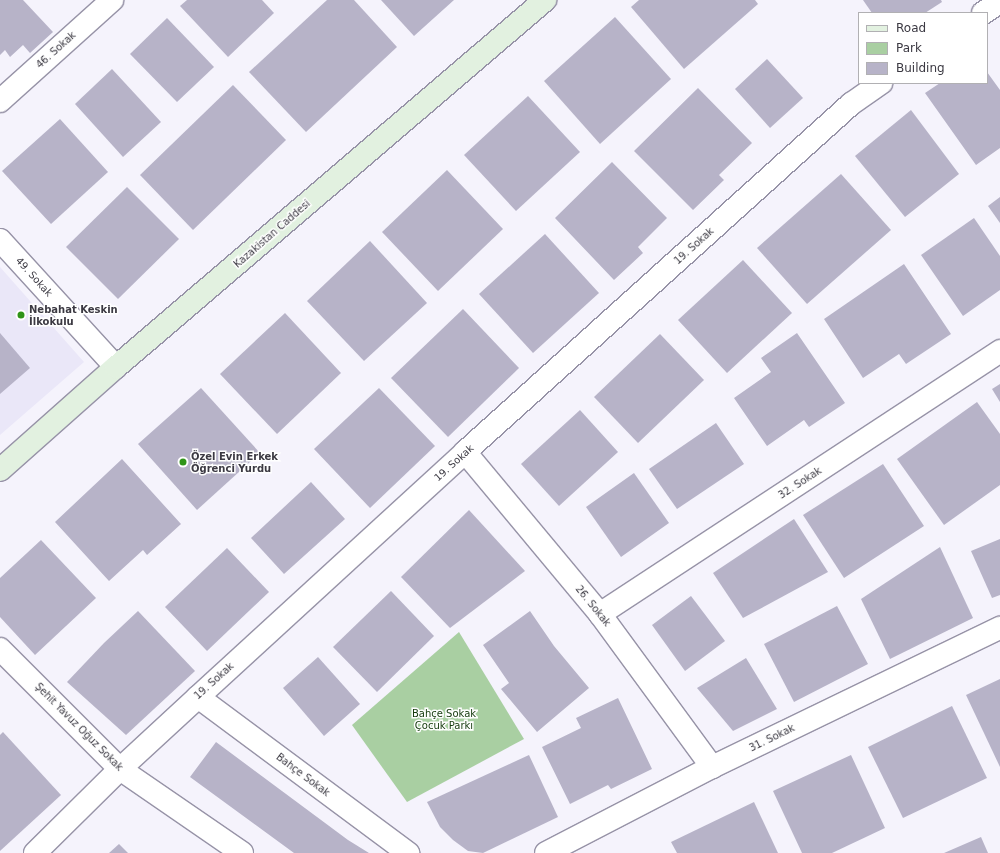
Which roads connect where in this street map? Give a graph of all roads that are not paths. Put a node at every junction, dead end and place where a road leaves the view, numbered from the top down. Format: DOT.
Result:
graph roads {
  1 [pos="112,0"];
  2 [pos="545,0"];
  3 [pos="1000,2"];
  4 [pos="985,12"];
  5 [pos="880,84"];
  6 [pos="0,101"];
  7 [pos="0,240"];
  8 [pos="1000,351"];
  9 [pos="116,367"];
  10 [pos="465,452"];
  11 [pos="0,470"];
  12 [pos="600,614"];
  13 [pos="1000,628"];
  14 [pos="0,649"];
  15 [pos="198,697"];
  16 [pos="712,767"];
  17 [pos="120,769"];
  18 [pos="35,853"];
  19 [pos="242,853"];
  20 [pos="408,853"];
  21 [pos="546,853"];
  1 -- 6 [label="street, 46. Sokak"];
  2 -- 9 [label="main road, Kazakistan Caddesi"];
  3 -- 4 [label="street"];
  5 -- 10 [label="street, 19. Sokak"];
  7 -- 9 [label="street, 49. Sokak"];
  8 -- 12 [label="street, 32. Sokak"];
  9 -- 11 [label="main road, Kazakistan Caddesi"];
  10 -- 12 [label="street, 26. Sokak"];
  10 -- 15 [label="street, 19. Sokak"];
  12 -- 16 [label="street, 26. Sokak"];
  13 -- 16 [label="street, 31. Sokak"];
  14 -- 17 [label="street, Şehit Yavuz Oğuz Sokak"];
  15 -- 17 [label="street, 19. Sokak"];
  15 -- 20 [label="street, Bahçe Sokak"];
  16 -- 21 [label="street, 31. Sokak"];
  17 -- 18 [label="street, 19. Sokak"];
  17 -- 19 [label="street, Şehit Yavuz Oğuz Sokak"];
}
